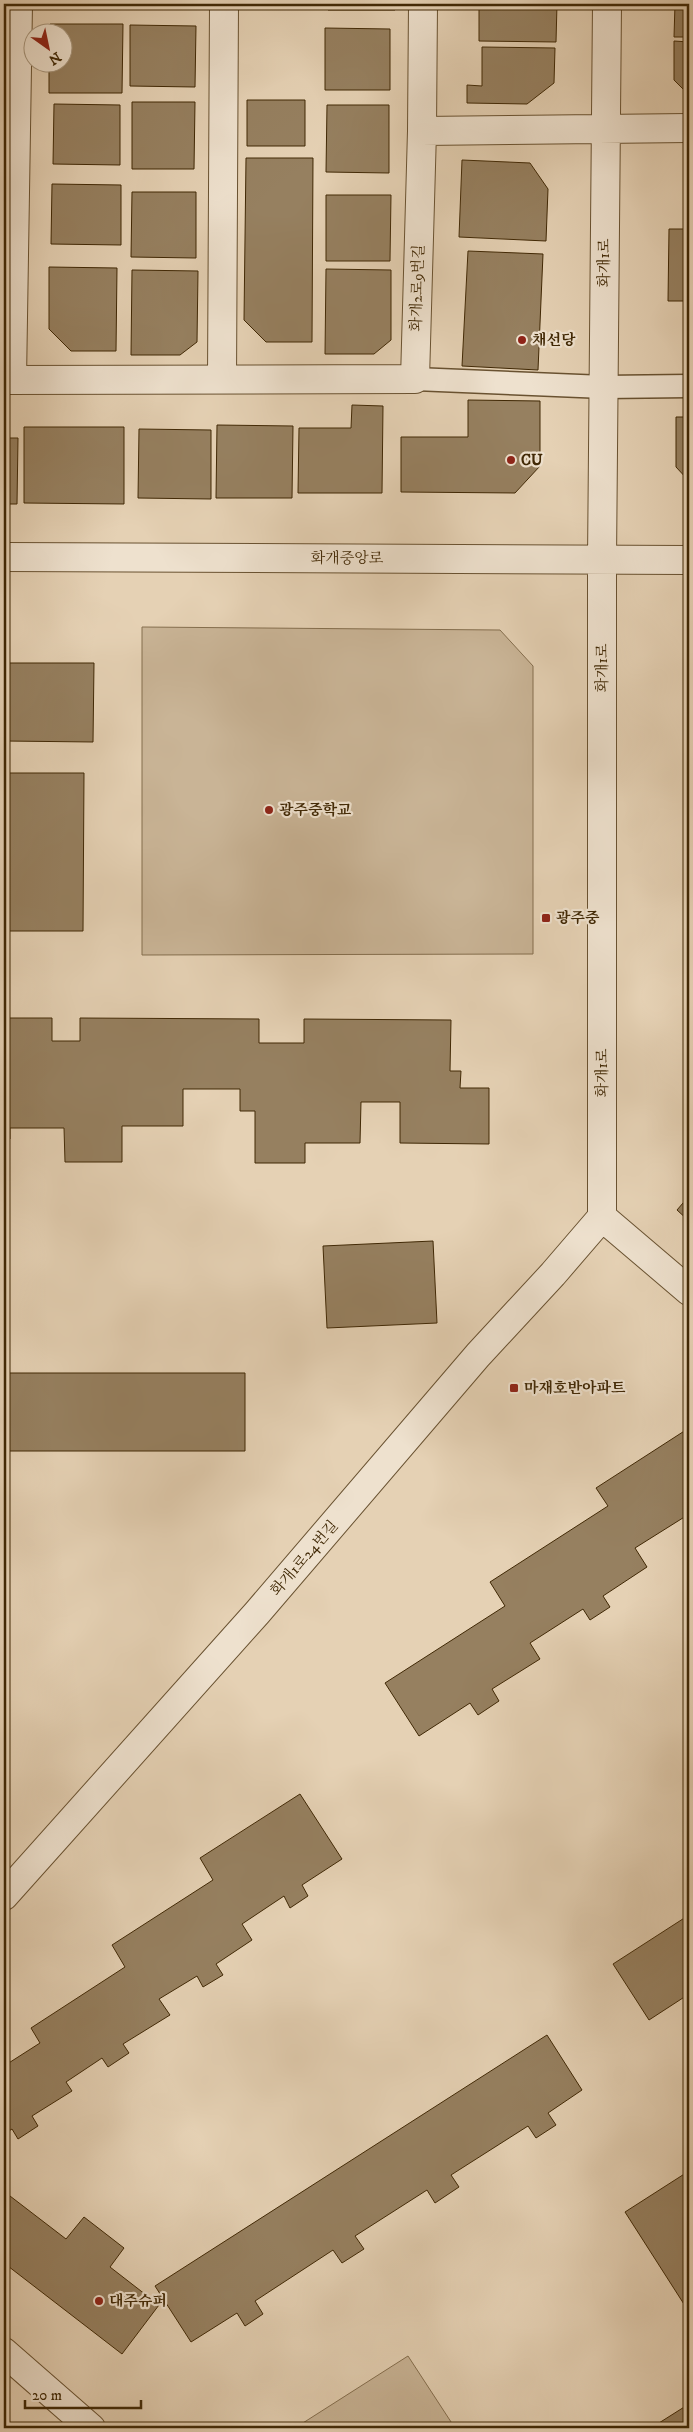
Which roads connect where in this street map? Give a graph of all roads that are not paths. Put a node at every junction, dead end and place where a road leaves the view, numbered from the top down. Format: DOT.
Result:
graph roads {
  1 [pos="18,4"];
  2 [pos="224,4"];
  3 [pos="423,4"];
  4 [pos="607,4"];
  5 [pos="605,128"];
  6 [pos="689,128"];
  7 [pos="422,132"];
  8 [pos="222,379"];
  9 [pos="415,379"];
  10 [pos="8,380"];
  11 [pos="689,386"];
  12 [pos="604,387"];
  13 [pos="4,558"];
  14 [pos="689,560"];
  15 [pos="602,561"];
  16 [pos="602,1217"];
  17 [pos="689,1291"];
  18 [pos="4,1896"];
  19 [pos="4,2352"];
  20 [pos="91,2428"];
  1 -- 10 [label="street"];
  2 -- 8 [label="street"];
  3 -- 7 [label="street, 화개2로9번길"];
  4 -- 5 [label="street, 화개1로"];
  5 -- 6 [label="street"];
  5 -- 7 [label="street"];
  5 -- 12 [label="street, 화개1로"];
  7 -- 9 [label="street, 화개2로9번길"];
  8 -- 9 [label="street"];
  8 -- 10 [label="street"];
  9 -- 12 [label="street"];
  11 -- 12 [label="street"];
  12 -- 15 [label="street, 화개1로"];
  13 -- 15 [label="street, 화개중앙로"];
  14 -- 15 [label="street, 화개중앙로"];
  15 -- 16 [label="street, 화개1로"];
  16 -- 17 [label="street"];
  16 -- 18 [label="street, 화개1로24번길"];
  19 -- 20 [label="street"];
}
